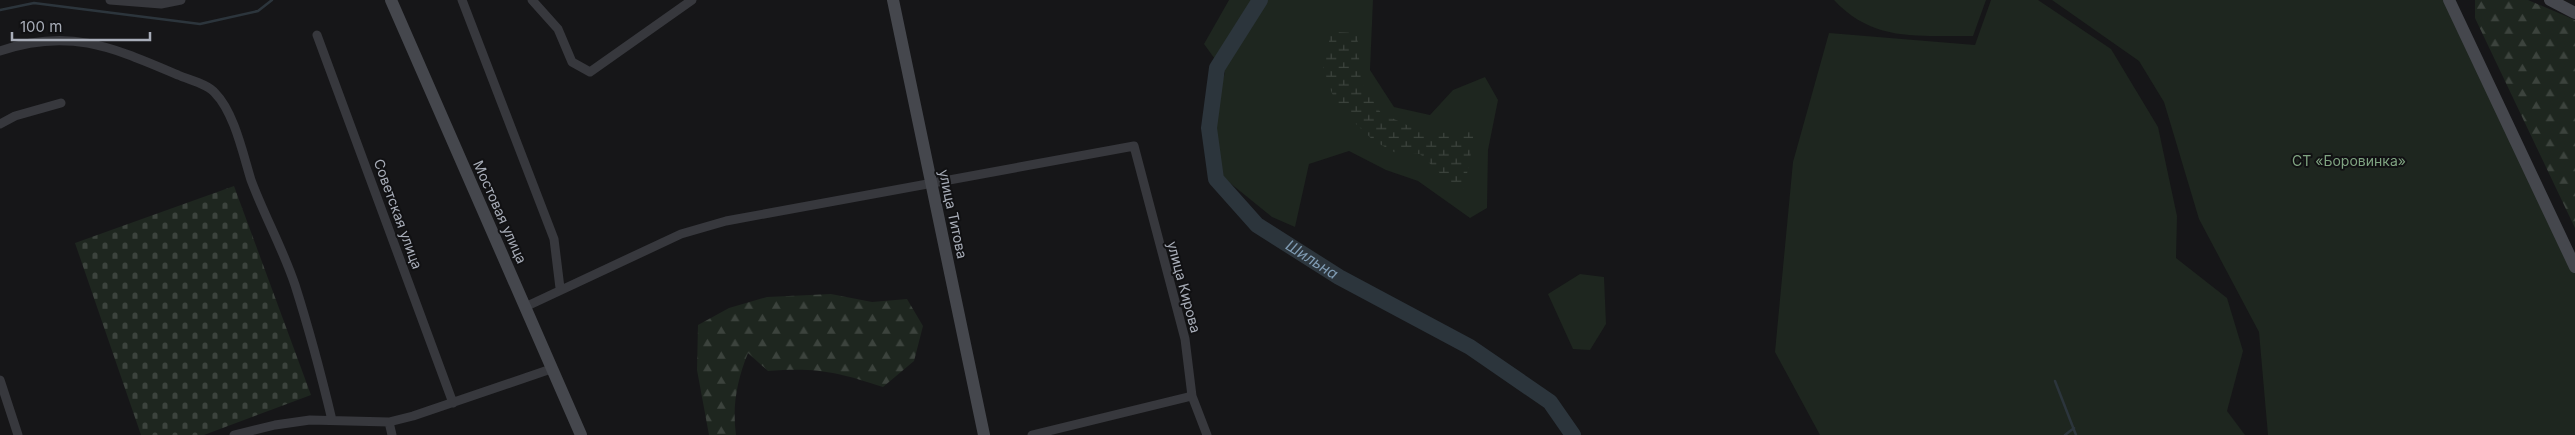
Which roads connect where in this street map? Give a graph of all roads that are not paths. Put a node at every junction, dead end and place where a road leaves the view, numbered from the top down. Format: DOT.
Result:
graph roads {
  1 [pos="110,0"];
  2 [pos="181,0"];
  3 [pos="392,0"];
  4 [pos="462,0"];
  5 [pos="532,0"];
  6 [pos="692,0"];
  7 [pos="893,0"];
  8 [pos="2550,0"];
  9 [pos="2450,1"];
  10 [pos="2575,13"];
  11 [pos="317,35"];
  12 [pos="0,51"];
  13 [pos="61,103"];
  14 [pos="0,124"];
  15 [pos="931,184"];
  16 [pos="2575,267"];
  17 [pos="560,288"];
  18 [pos="525,307"];
  19 [pos="551,369"];
  20 [pos="0,380"];
  21 [pos="1192,396"];
  22 [pos="453,403"];
  23 [pos="332,420"];
  24 [pos="389,422"];
  25 [pos="18,435"];
  26 [pos="234,435"];
  27 [pos="392,435"];
  28 [pos="581,435"];
  29 [pos="984,435"];
  30 [pos="1032,435"];
  31 [pos="1206,435"];
  1 -- 2 [label="street"];
  3 -- 18 [label="street, Мостовая улица"];
  4 -- 17 [label="street"];
  5 -- 6 [label="street"];
  7 -- 15 [label="street, улица Титова"];
  8 -- 10 [label="street"];
  9 -- 16 [label="street"];
  11 -- 22 [label="street, Советская улица"];
  12 -- 23 [label="street"];
  13 -- 14 [label="street"];
  15 -- 17 [label="street"];
  15 -- 21 [label="street, улица Кирова"];
  15 -- 29 [label="street, улица Титова"];
  17 -- 18 [label="street"];
  18 -- 19 [label="street, Мостовая улица"];
  19 -- 22 [label="street"];
  19 -- 28 [label="street, Мостовая улица"];
  20 -- 25 [label="street"];
  21 -- 30 [label="street"];
  21 -- 31 [label="street, улица Кирова"];
  22 -- 24 [label="street"];
  23 -- 24 [label="street"];
  23 -- 26 [label="street"];
  24 -- 27 [label="street"];
}
